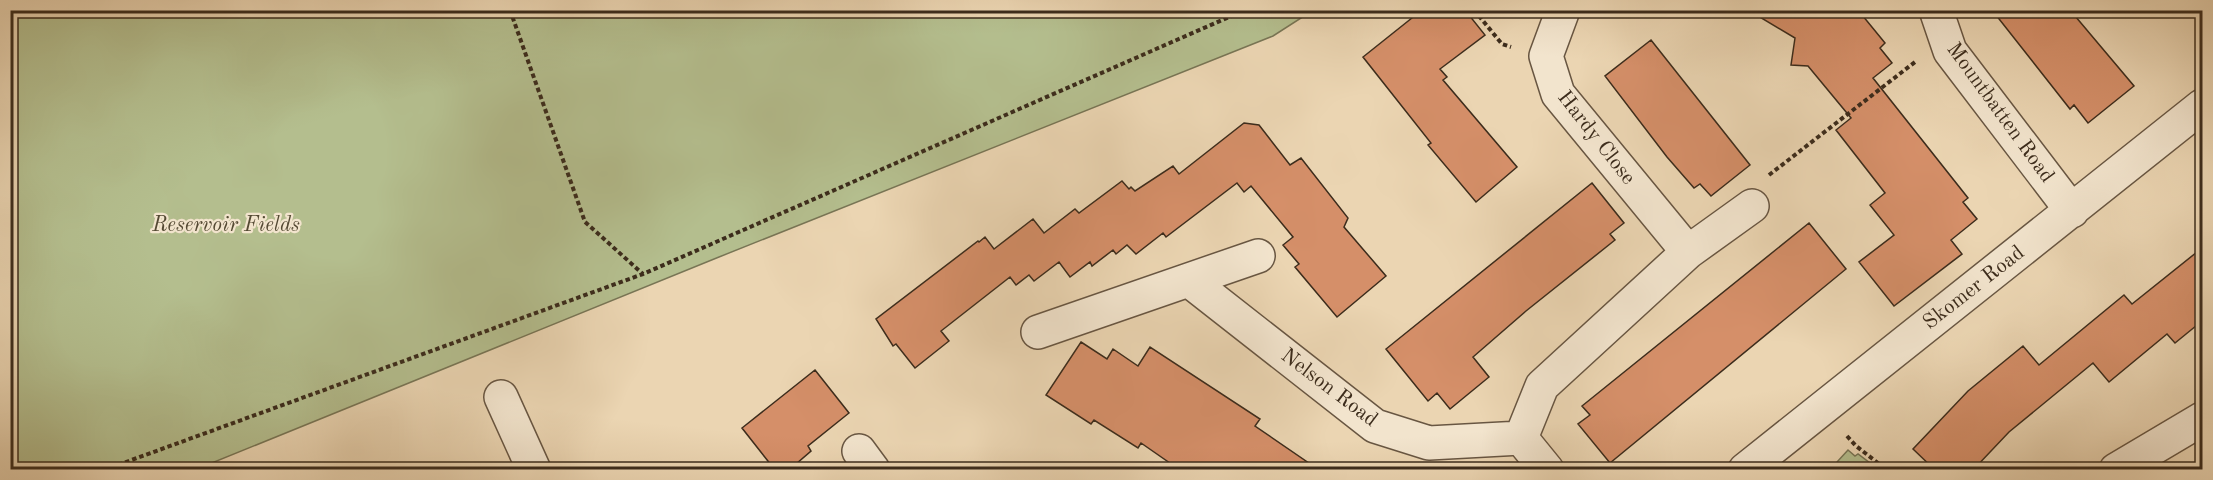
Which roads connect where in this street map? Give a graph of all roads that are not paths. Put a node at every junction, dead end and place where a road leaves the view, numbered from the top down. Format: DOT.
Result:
graph roads {
  1 [pos="1563,10"];
  2 [pos="1936,10"];
  3 [pos="2202,106"];
  4 [pos="1752,206"];
  5 [pos="2072,211"];
  6 [pos="1688,252"];
  7 [pos="1258,256"];
  8 [pos="1190,281"];
  9 [pos="1038,332"];
  10 [pos="501,398"];
  11 [pos="2202,419"];
  12 [pos="1521,438"];
  13 [pos="1782,458"];
  14 [pos="534,470"];
  15 [pos="1547,470"];
  16 [pos="1745,470"];
  17 [pos="2116,470"];
  1 -- 6 [label="street, Hardy Close"];
  2 -- 5 [label="street, Mountbatten Road"];
  3 -- 5 [label="street, Skomer Road"];
  4 -- 6 [label="street"];
  5 -- 13 [label="street, Skomer Road"];
  6 -- 12 [label="street"];
  7 -- 8 [label="street"];
  8 -- 9 [label="street"];
  8 -- 12 [label="street, Nelson Road"];
  10 -- 14 [label="street"];
  11 -- 17 [label="street"];
  12 -- 15 [label="street"];
  13 -- 16 [label="street, Skomer Road"];
}
